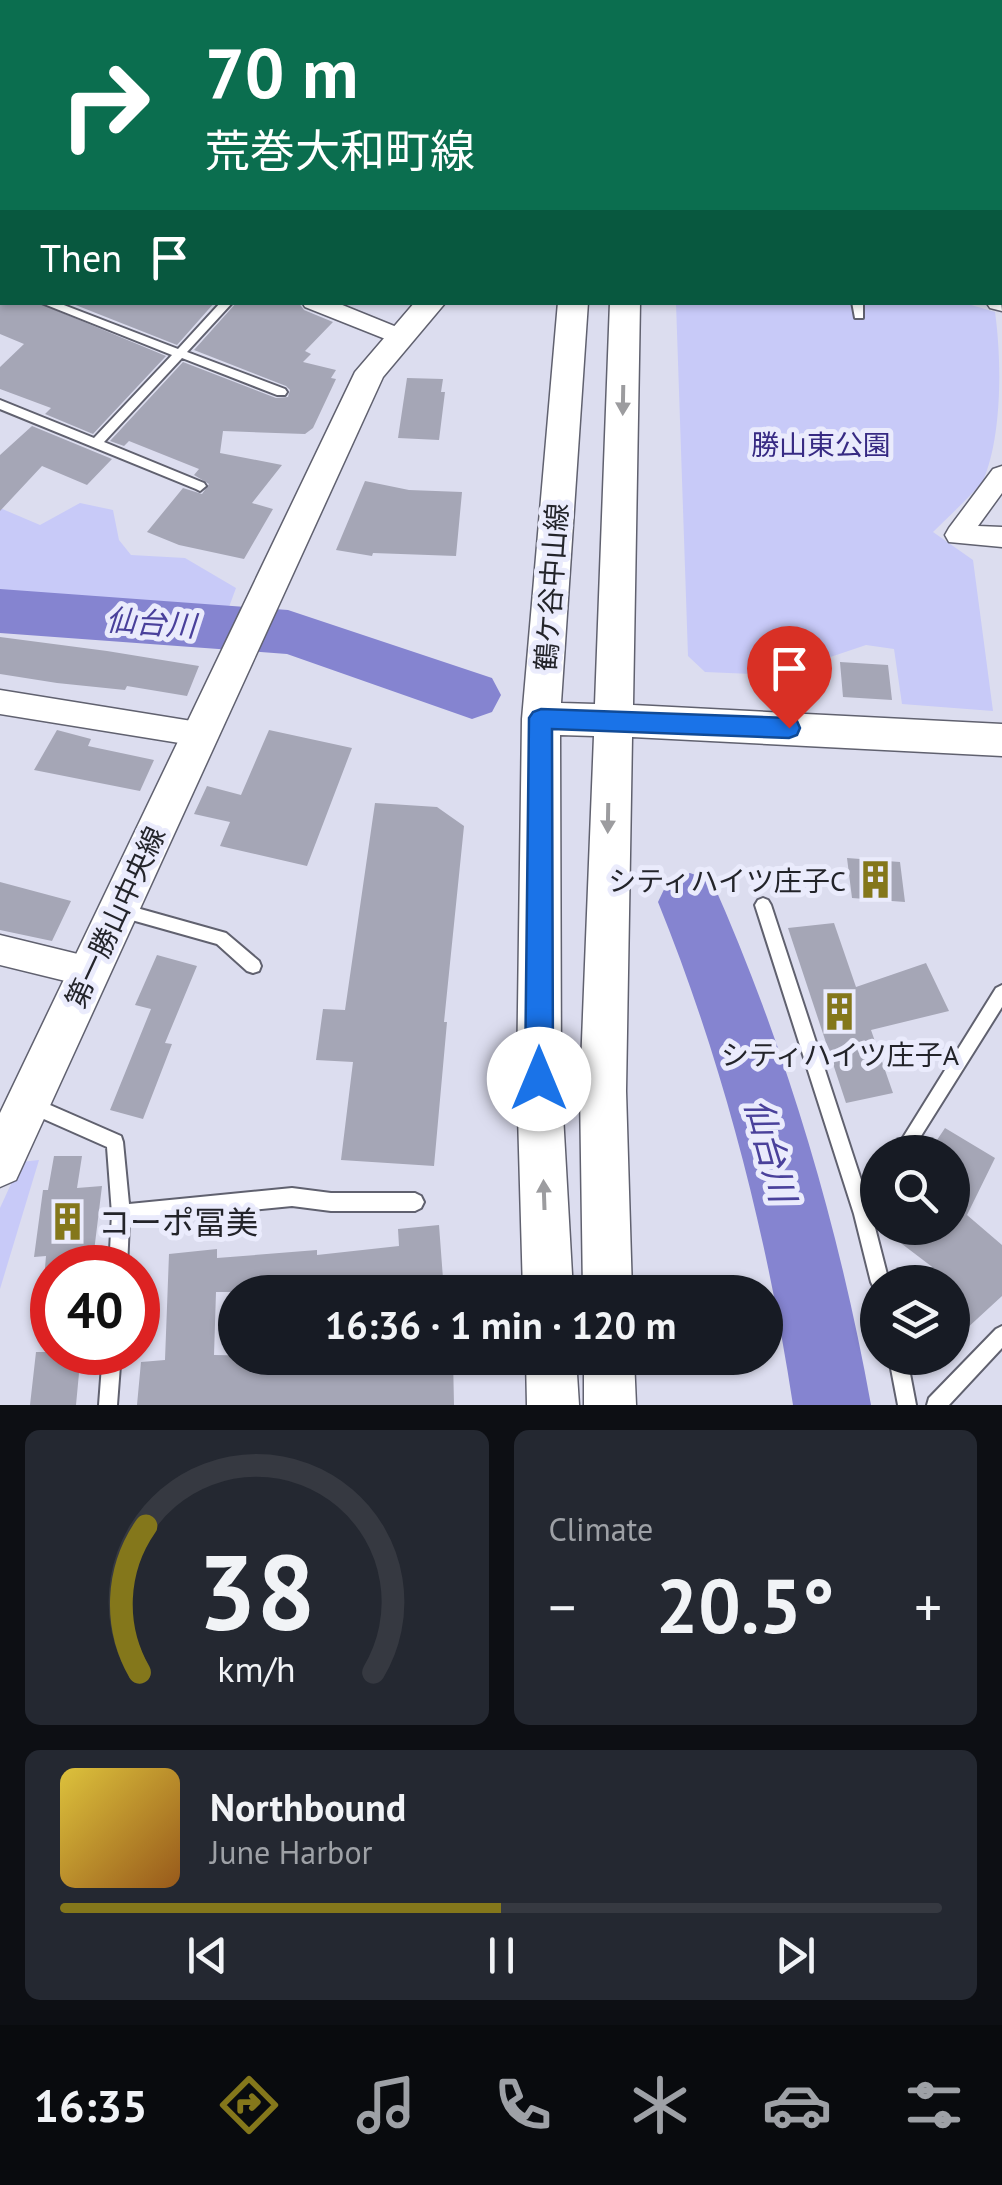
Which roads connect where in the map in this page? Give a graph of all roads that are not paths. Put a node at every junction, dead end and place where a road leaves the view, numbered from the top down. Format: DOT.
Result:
graph roads {
  1 [pos="52,305"];
  2 [pos="225,305"];
  3 [pos="321,305"];
  4 [pos="429,305"];
  5 [pos="573,305"];
  6 [pos="625,305"];
  7 [pos="402,337"];
  8 [pos="179,353"];
  9 [pos="281,392"];
  10 [pos="0,404"];
  11 [pos="95,444"];
  12 [pos="1002,476"];
  13 [pos="200,486"];
  14 [pos="1002,537"];
  15 [pos="0,702"];
  16 [pos="541,718"];
  17 [pos="614,720"];
  18 [pos="198,734"];
  19 [pos="1002,740"];
  20 [pos="763,906"];
  21 [pos="119,910"];
  22 [pos="0,950"];
  23 [pos="253,966"];
  24 [pos="90,972"];
  25 [pos="1002,993"];
  26 [pos="29,1104"];
  27 [pos="913,1135"];
  28 [pos="0,1164"];
  29 [pos="415,1202"];
  30 [pos="860,1202"];
  31 [pos="121,1214"];
  32 [pos="119,1245"];
  33 [pos="547,1275"];
  34 [pos="608,1275"];
  35 [pos="1002,1335"];
  36 [pos="110,1375"];
  37 [pos="552,1375"];
  38 [pos="609,1375"];
  39 [pos="901,1375"];
  40 [pos="108,1405"];
  41 [pos="553,1405"];
  42 [pos="610,1405"];
  43 [pos="907,1405"];
  44 [pos="936,1405"];
  1 -- 8 [label="lane"];
  2 -- 8 [label="lane"];
  3 -- 7 [label="street"];
  4 -- 7 [label="street, 第一勝山中央線"];
  5 -- 16 [label="street, 鶴ケ谷中山線"];
  6 -- 17 [label="street, one-way"];
  7 -- 18 [label="street, 第一勝山中央線"];
  8 -- 9 [label="lane"];
  8 -- 11 [label="lane"];
  10 -- 11 [label="lane"];
  11 -- 13 [label="lane"];
  12 -- 14 [label="street"];
  15 -- 18 [label="street"];
  16 -- 17 [label="street"];
  33 -- 16 [label="street, 鶴ケ谷中山線, one-way"];
  17 -- 19 [label="street"];
  17 -- 34 [label="street, one-way"];
  18 -- 21 [label="street, 第一勝山中央線"];
  20 -- 30 [label="lane"];
  21 -- 23 [label="lane"];
  21 -- 24 [label="street, 第一勝山中央線"];
  22 -- 24 [label="street"];
  24 -- 26 [label="street, 第一勝山中央線"];
  25 -- 27 [label="lane"];
  26 -- 28 [label="street, 第一勝山中央線"];
  26 -- 31 [label="lane"];
  29 -- 31 [label="lane"];
  31 -- 32 [label="lane"];
  35 -- 44 [label="lane"];
  36 -- 40 [label="lane"];
  37 -- 41 [label="street"];
  38 -- 42 [label="street"];
  39 -- 43 [label="lane"];
}
